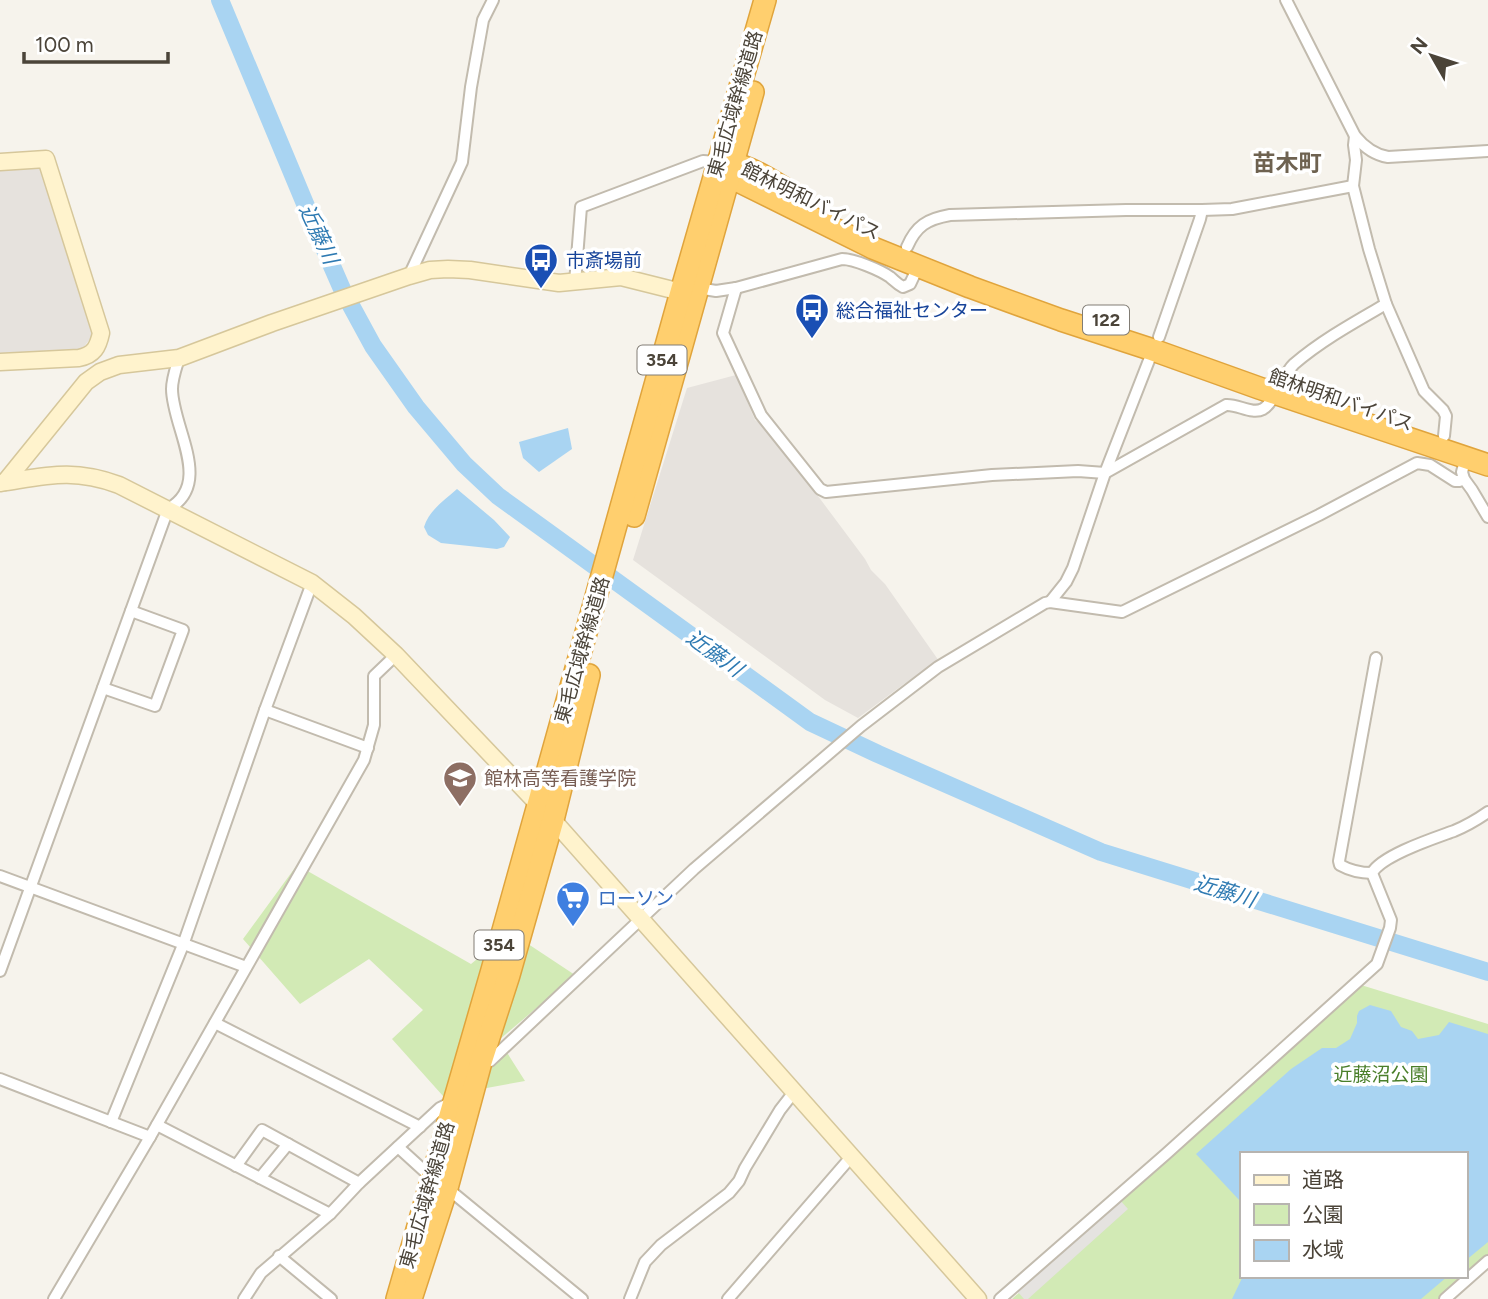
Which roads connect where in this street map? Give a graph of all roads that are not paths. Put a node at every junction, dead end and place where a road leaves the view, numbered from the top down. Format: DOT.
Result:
graph roads {
  1 [pos="493,0"];
  2 [pos="765,0"];
  3 [pos="778,0"];
  4 [pos="1286,0"];
  5 [pos="1355,136"];
  6 [pos="1488,151"];
  7 [pos="1381,156"];
  8 [pos="1356,160"];
  9 [pos="0,162"];
  10 [pos="727,167"];
  11 [pos="1353,186"];
  12 [pos="1202,210"];
  13 [pos="907,247"];
  14 [pos="918,267"];
  15 [pos="409,276"];
  16 [pos="575,283"];
  17 [pos="736,288"];
  18 [pos="690,290"];
  19 [pos="1386,304"];
  20 [pos="1156,343"];
  21 [pos="179,358"];
  22 [pos="0,362"];
  23 [pos="1279,386"];
  24 [pos="1444,436"];
  25 [pos="1488,451"];
  26 [pos="1466,457"];
  27 [pos="1488,465"];
  28 [pos="1105,472"];
  29 [pos="1464,479"];
  30 [pos="2,487"];
  31 [pos="169,509"];
  32 [pos="1488,517"];
  33 [pos="312,583"];
  34 [pos="1050,602"];
  35 [pos="131,611"];
  36 [pos="396,655"];
  37 [pos="1376,658"];
  38 [pos="103,688"];
  39 [pos="265,710"];
  40 [pos="368,748"];
  41 [pos="1488,812"];
  42 [pos="545,813"];
  43 [pos="1372,873"];
  44 [pos="0,876"];
  45 [pos="30,887"];
  46 [pos="642,919"];
  47 [pos="183,945"];
  48 [pos="246,967"];
  49 [pos="0,971"];
  50 [pos="215,1023"];
  51 [pos="481,1062"];
  52 [pos="0,1079"];
  53 [pos="794,1092"];
  54 [pos="453,1105"];
  55 [pos="111,1122"];
  56 [pos="157,1125"];
  57 [pos="420,1127"];
  58 [pos="150,1137"];
  59 [pos="288,1144"];
  60 [pos="398,1147"];
  61 [pos="851,1157"];
  62 [pos="236,1166"];
  63 [pos="260,1178"];
  64 [pos="359,1183"];
  65 [pos="439,1183"];
  66 [pos="330,1214"];
  67 [pos="279,1256"];
  68 [pos="1488,1261"];
  69 [pos="54,1299"];
  70 [pos="244,1299"];
  71 [pos="331,1299"];
  72 [pos="397,1299"];
  73 [pos="411,1299"];
  74 [pos="582,1299"];
  75 [pos="630,1299"];
  76 [pos="728,1299"];
  77 [pos="978,1299"];
  78 [pos="1000,1299"];
  79 [pos="1445,1299"];
  1 -- 15 [label="street"];
  2 -- 10 [label="highway, 東毛広域幹線道路 / 354"];
  3 -- 10 [label="highway, 東毛広域幹線道路 / 354"];
  4 -- 5 [label="street"];
  5 -- 7 [label="street"];
  5 -- 8 [label="street"];
  6 -- 7 [label="street"];
  7 -- 8 [label="street"];
  8 -- 11 [label="street"];
  9 -- 22 [label="street"];
  10 -- 13 [label="highway, 館林明和バイパス / 122"];
  10 -- 14 [label="highway, 館林明和バイパス / 122"];
  10 -- 16 [label="street"];
  10 -- 18 [label="highway, 東毛広域幹線道路 / 354"];
  11 -- 12 [label="street"];
  11 -- 19 [label="street"];
  12 -- 13 [label="street"];
  12 -- 20 [label="street"];
  13 -- 20 [label="highway, 館林明和バイパス / 122"];
  14 -- 17 [label="street"];
  14 -- 20 [label="highway, 館林明和バイパス / 122"];
  15 -- 16 [label="street"];
  15 -- 21 [label="street"];
  16 -- 18 [label="street"];
  17 -- 18 [label="street"];
  17 -- 28 [label="street"];
  18 -- 42 [label="highway, 東毛広域幹線道路 / 354"];
  19 -- 23 [label="street"];
  19 -- 24 [label="street"];
  20 -- 23 [label="highway, 館林明和バイパス / 122"];
  20 -- 28 [label="street"];
  21 -- 30 [label="street"];
  21 -- 31 [label="street"];
  23 -- 24 [label="highway, 館林明和バイパス / 122"];
  23 -- 26 [label="highway, 館林明和バイパス / 122"];
  23 -- 28 [label="street"];
  24 -- 25 [label="highway, 館林明和バイパス / 122"];
  26 -- 27 [label="highway, 館林明和バイパス / 122"];
  26 -- 29 [label="street"];
  28 -- 34 [label="street"];
  29 -- 32 [label="street"];
  29 -- 34 [label="street"];
  30 -- 31 [label="street"];
  31 -- 33 [label="street"];
  31 -- 35 [label="street"];
  33 -- 36 [label="street"];
  33 -- 39 [label="street"];
  34 -- 46 [label="street"];
  35 -- 38 [label="street"];
  35 -- 38 [label="street"];
  36 -- 40 [label="street"];
  36 -- 42 [label="street"];
  37 -- 43 [label="street"];
  38 -- 45 [label="street"];
  39 -- 40 [label="street"];
  39 -- 47 [label="street"];
  40 -- 48 [label="street"];
  41 -- 43 [label="street"];
  42 -- 46 [label="street"];
  42 -- 51 [label="highway, 東毛広域幹線道路 / 354"];
  42 -- 54 [label="highway, 東毛広域幹線道路 / 354"];
  43 -- 78 [label="street"];
  44 -- 45 [label="street"];
  45 -- 47 [label="street"];
  45 -- 49 [label="street"];
  46 -- 51 [label="street"];
  46 -- 53 [label="street"];
  47 -- 48 [label="street"];
  47 -- 55 [label="street"];
  48 -- 50 [label="street"];
  50 -- 56 [label="street"];
  50 -- 57 [label="street"];
  51 -- 65 [label="highway, 東毛広域幹線道路 / 354"];
  52 -- 55 [label="street"];
  53 -- 61 [label="street"];
  53 -- 75 [label="street"];
  54 -- 57 [label="street"];
  54 -- 65 [label="highway, 東毛広域幹線道路 / 354"];
  55 -- 58 [label="street"];
  56 -- 58 [label="street"];
  56 -- 62 [label="street"];
  57 -- 60 [label="street"];
  58 -- 69 [label="street"];
  59 -- 62 [label="street"];
  59 -- 63 [label="street"];
  59 -- 64 [label="street"];
  60 -- 64 [label="street"];
  60 -- 65 [label="street"];
  61 -- 76 [label="street"];
  61 -- 77 [label="street"];
  62 -- 63 [label="street"];
  63 -- 66 [label="street"];
  64 -- 66 [label="street"];
  65 -- 72 [label="highway, 東毛広域幹線道路 / 354"];
  65 -- 73 [label="highway, 東毛広域幹線道路 / 354"];
  65 -- 74 [label="street"];
  66 -- 67 [label="street"];
  67 -- 70 [label="street"];
  67 -- 71 [label="street"];
  68 -- 79 [label="street"];
}
